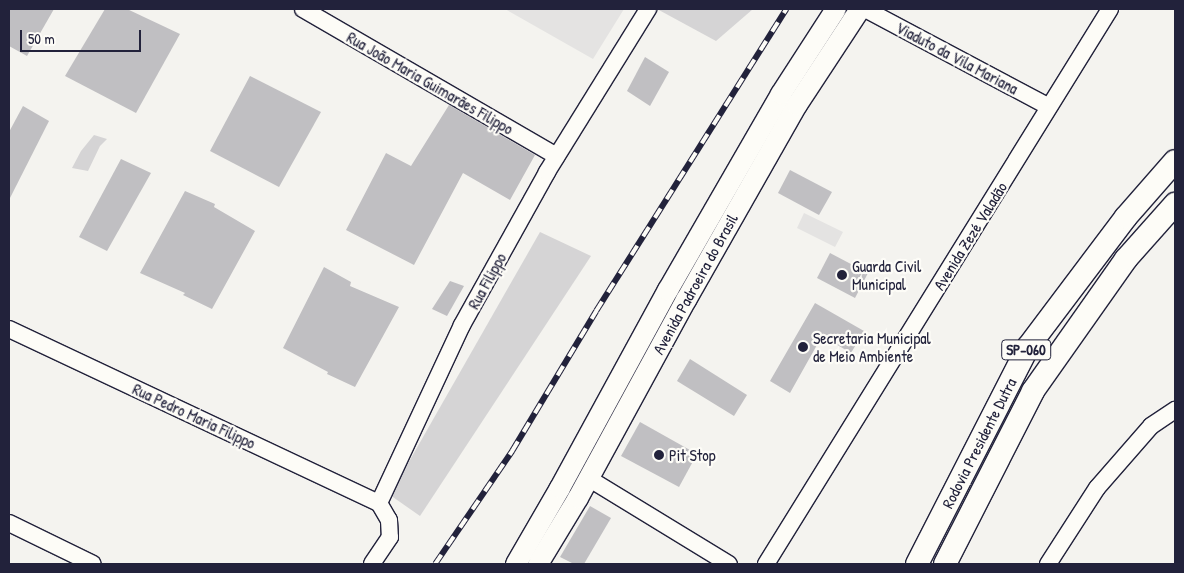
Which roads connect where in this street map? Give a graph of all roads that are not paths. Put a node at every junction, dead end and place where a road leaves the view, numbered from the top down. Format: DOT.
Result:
graph roads {
  1 [pos="303,9"];
  2 [pos="648,9"];
  3 [pos="836,9"];
  4 [pos="860,9"];
  5 [pos="865,9"];
  6 [pos="1110,9"];
  7 [pos="1049,107"];
  8 [pos="557,156"];
  9 [pos="1175,161"];
  10 [pos="1175,204"];
  11 [pos="9,329"];
  12 [pos="1175,410"];
  13 [pos="588,478"];
  14 [pos="378,503"];
  15 [pos="9,523"];
  16 [pos="93,564"];
  17 [pos="372,564"];
  18 [pos="516,564"];
  19 [pos="538,564"];
  20 [pos="729,564"];
  21 [pos="766,564"];
  22 [pos="917,564"];
  23 [pos="945,564"];
  24 [pos="1048,564"];
  1 -- 8 [label="street, Rua João Maria Guimarães Filippo"];
  2 -- 8 [label="street, Rua Filippo"];
  3 -- 18 [label="main road, Avenida Padroeira do Brasil"];
  4 -- 13 [label="main road, Avenida Padroeira do Brasil"];
  5 -- 7 [label="street, Viaduto da Vila Mariana"];
  6 -- 7 [label="street, Avenida Zezé Valadão"];
  7 -- 21 [label="street, Avenida Zezé Valadão"];
  8 -- 14 [label="street, Rua Filippo"];
  9 -- 22 [label="highway, Rodovia Presidente Dutra / SP-060"];
  10 -- 23 [label="highway, Rodovia Presidente Dutra / SP-060"];
  11 -- 14 [label="street, Rua Pedro Maria Filippo"];
  12 -- 24 [label="street"];
  13 -- 19 [label="main road, Avenida Padroeira do Brasil"];
  13 -- 20 [label="street"];
  14 -- 17 [label="street"];
  15 -- 16 [label="street"];
}
